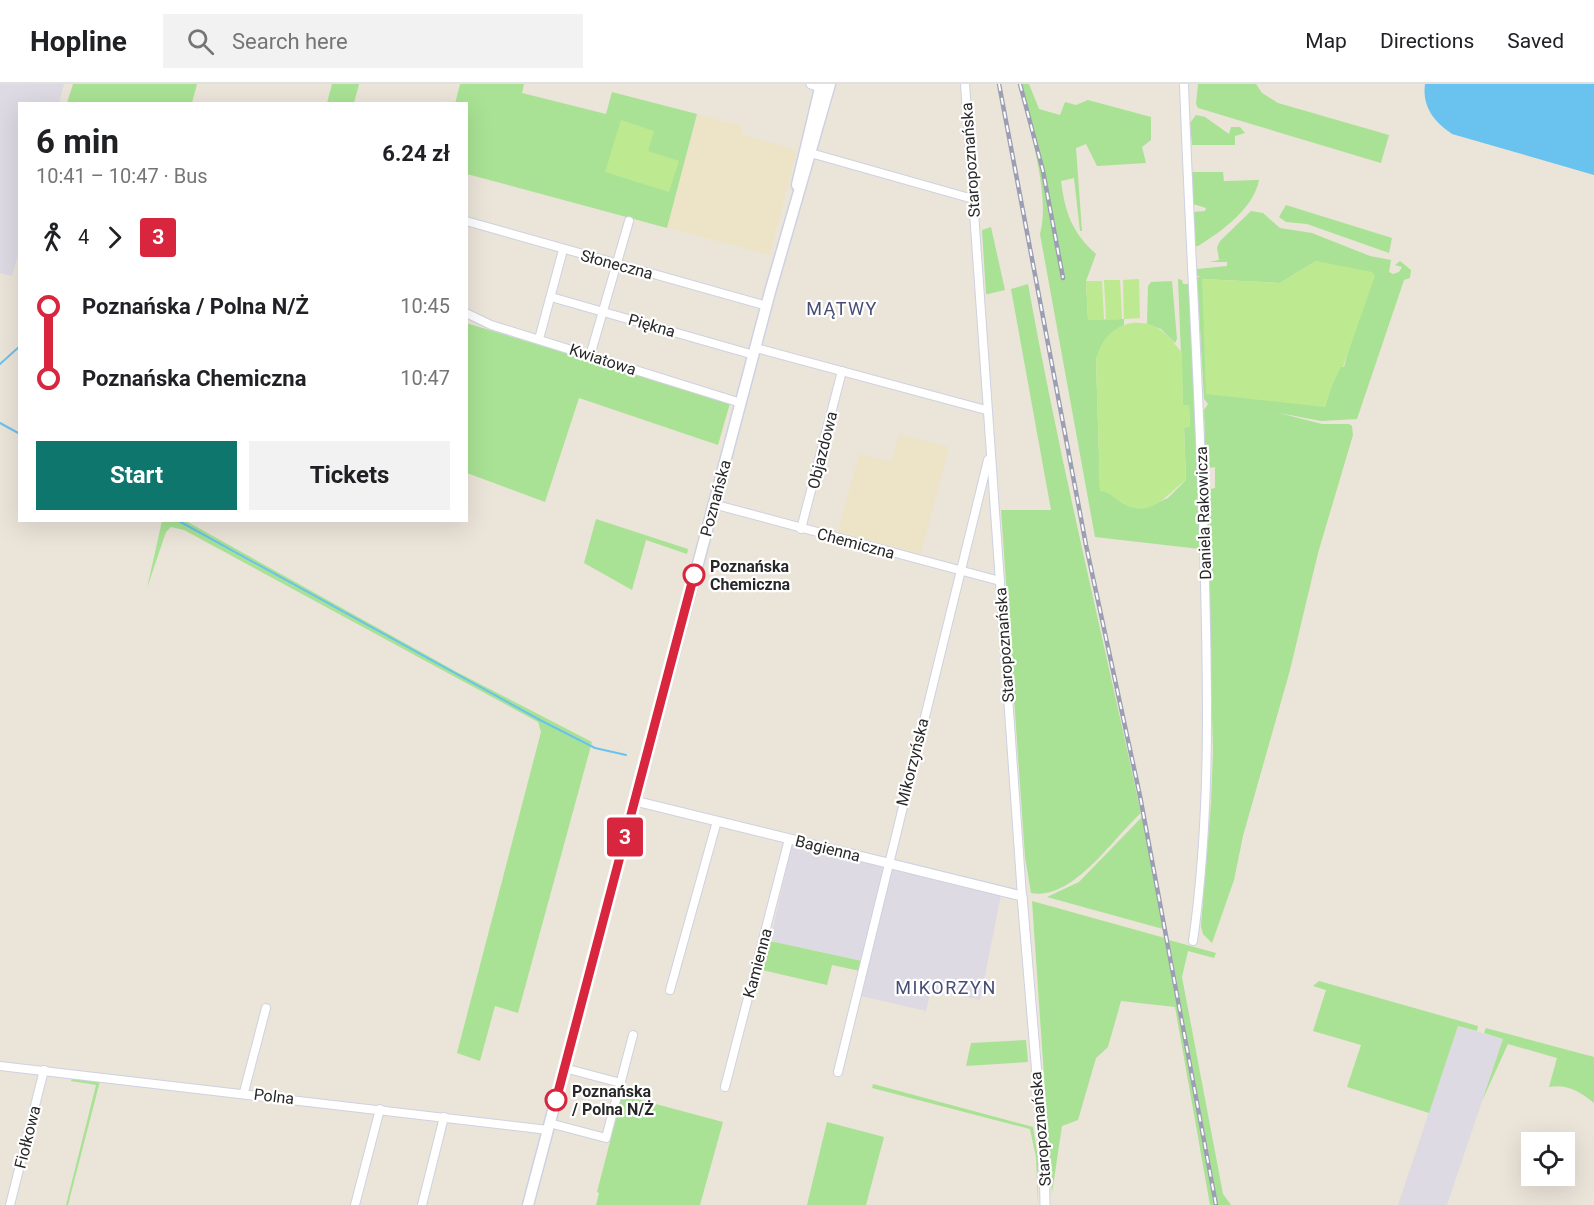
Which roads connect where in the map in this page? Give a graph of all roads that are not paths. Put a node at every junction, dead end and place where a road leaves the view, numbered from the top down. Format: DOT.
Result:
graph roads {
  1 [pos="965,84"];
  2 [pos="1184,84"];
  3 [pos="821,85"];
  4 [pos="808,152"];
  5 [pos="973,199"];
  6 [pos="629,221"];
  7 [pos="468,222"];
  8 [pos="563,250"];
  9 [pos="617,263"];
  10 [pos="551,297"];
  11 [pos="767,306"];
  12 [pos="604,311"];
  13 [pos="468,314"];
  14 [pos="539,339"];
  15 [pos="755,351"];
  16 [pos="590,356"];
  17 [pos="842,371"];
  18 [pos="741,403"];
  19 [pos="986,410"];
  20 [pos="990,453"];
  21 [pos="981,485"];
  22 [pos="992,486"];
  23 [pos="713,504"];
  24 [pos="801,529"];
  25 [pos="959,570"];
  26 [pos="1000,581"];
  27 [pos="635,801"];
  28 [pos="717,821"];
  29 [pos="789,839"];
  30 [pos="888,863"];
  31 [pos="1022,896"];
  32 [pos="1193,941"];
  33 [pos="670,990"];
  34 [pos="266,1008"];
  35 [pos="633,1035"];
  36 [pos="0,1066"];
  37 [pos="564,1068"];
  38 [pos="44,1070"];
  39 [pos="838,1072"];
  40 [pos="621,1083"];
  41 [pos="725,1087"];
  42 [pos="244,1092"];
  43 [pos="380,1109"];
  44 [pos="444,1116"];
  45 [pos="549,1127"];
  46 [pos="10,1205"];
  47 [pos="355,1205"];
  48 [pos="422,1205"];
  49 [pos="528,1205"];
  50 [pos="1045,1205"];
  1 -- 5 [label="street, Staropoznańska"];
  2 -- 32 [label="street, Daniela Rakowicza"];
  3 -- 4 [label="main road, Poznańska"];
  3 -- 4 [label="main road, Poznańska"];
  4 -- 5 [label="street"];
  4 -- 11 [label="main road, Poznańska"];
  5 -- 19 [label="street, Staropoznańska"];
  6 -- 9 [label="street"];
  7 -- 8 [label="street, Słoneczna"];
  8 -- 9 [label="street, Słoneczna"];
  8 -- 10 [label="street"];
  9 -- 11 [label="street, Słoneczna"];
  9 -- 12 [label="street"];
  10 -- 12 [label="street, Piękna"];
  10 -- 14 [label="street"];
  11 -- 15 [label="main road, Poznańska"];
  12 -- 15 [label="street, Piękna"];
  12 -- 16 [label="street"];
  13 -- 14 [label="street, Kwiatowa"];
  14 -- 16 [label="street, Kwiatowa"];
  15 -- 17 [label="street"];
  15 -- 18 [label="main road, Poznańska"];
  16 -- 18 [label="street, Kwiatowa"];
  17 -- 19 [label="street"];
  17 -- 24 [label="street, Objazdowa"];
  18 -- 23 [label="main road, Poznańska"];
  19 -- 20 [label="street, Staropoznańska"];
  20 -- 21 [label="street, Mikorzyńska"];
  20 -- 22 [label="street, Staropoznańska"];
  21 -- 22 [label="street"];
  21 -- 25 [label="street, Mikorzyńska"];
  22 -- 26 [label="street, Staropoznańska"];
  23 -- 24 [label="street, Chemiczna"];
  23 -- 27 [label="main road, Poznańska"];
  24 -- 25 [label="street, Chemiczna"];
  25 -- 26 [label="street, Chemiczna"];
  25 -- 30 [label="street, Mikorzyńska"];
  26 -- 31 [label="street, Staropoznańska"];
  27 -- 28 [label="street, Bagienna"];
  27 -- 37 [label="main road, Poznańska"];
  28 -- 29 [label="street, Bagienna"];
  28 -- 33 [label="street"];
  29 -- 30 [label="street, Bagienna"];
  29 -- 41 [label="street, Kamienna"];
  30 -- 31 [label="street, Bagienna"];
  30 -- 39 [label="street, Mikorzyńska"];
  31 -- 50 [label="street, Staropoznańska"];
  34 -- 42 [label="street"];
  35 -- 40 [label="street"];
  36 -- 38 [label="street, Polna"];
  37 -- 40 [label="street"];
  37 -- 45 [label="main road, Poznańska"];
  38 -- 42 [label="street, Polna"];
  38 -- 46 [label="street, Fiołkowa"];
  40 -- 45 [label="street, Polna"];
  42 -- 43 [label="street, Polna"];
  43 -- 44 [label="street, Polna"];
  43 -- 47 [label="street"];
  44 -- 45 [label="street, Polna"];
  44 -- 48 [label="street"];
  45 -- 49 [label="main road, Poznańska"];
}
